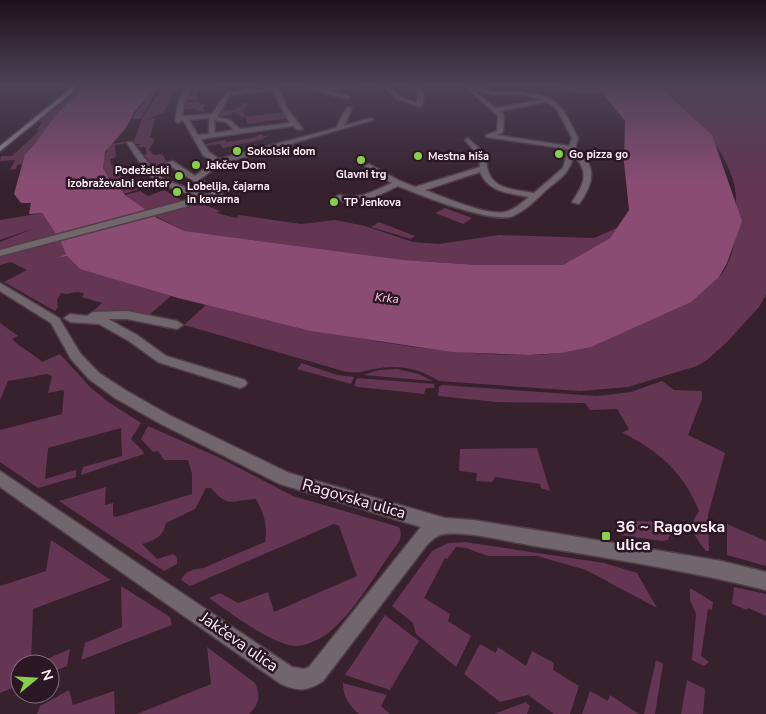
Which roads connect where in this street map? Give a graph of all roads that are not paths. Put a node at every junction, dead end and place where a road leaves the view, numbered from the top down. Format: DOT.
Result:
graph roads {
  1 [pos="38,117"];
  2 [pos="209,117"];
  3 [pos="214,117"];
  4 [pos="215,117"];
  5 [pos="291,117"];
  6 [pos="345,117"];
  7 [pos="366,117"];
  8 [pos="501,117"];
  9 [pos="566,117"];
  10 [pos="181,119"];
  11 [pos="295,124"];
  12 [pos="339,129"];
  13 [pos="239,132"];
  14 [pos="212,135"];
  15 [pos="314,136"];
  16 [pos="198,137"];
  17 [pos="468,140"];
  18 [pos="130,143"];
  19 [pos="0,149"];
  20 [pos="571,149"];
  21 [pos="218,162"];
  22 [pos="170,163"];
  23 [pos="369,166"];
  24 [pos="483,170"];
  25 [pos="196,180"];
  26 [pos="399,183"];
  27 [pos="418,190"];
  28 [pos="535,196"];
  29 [pos="339,197"];
  30 [pos="208,198"];
  31 [pos="576,202"];
  32 [pos="0,253"];
  33 [pos="0,286"];
  34 [pos="62,320"];
  35 [pos="177,325"];
  36 [pos="240,383"];
  37 [pos="0,478"];
  38 [pos="445,526"];
  39 [pos="766,581"];
  1 -- 19 [label="main road"];
  2 -- 10 [label="street"];
  3 -- 14 [label="street"];
  4 -- 13 [label="street"];
  5 -- 11 [label="street"];
  6 -- 12 [label="street"];
  7 -- 12 [label="street"];
  8 -- 20 [label="street"];
  9 -- 20 [label="street"];
  10 -- 16 [label="street"];
  11 -- 13 [label="street"];
  11 -- 15 [label="street"];
  12 -- 15 [label="street"];
  13 -- 14 [label="street"];
  14 -- 16 [label="street"];
  15 -- 21 [label="street"];
  16 -- 21 [label="street"];
  17 -- 24 [label="street"];
  18 -- 30 [label="street"];
  20 -- 28 [label="street"];
  20 -- 31 [label="street"];
  21 -- 25 [label="street"];
  22 -- 25 [label="street"];
  23 -- 26 [label="street"];
  24 -- 27 [label="street"];
  24 -- 28 [label="street"];
  25 -- 30 [label="street"];
  26 -- 27 [label="street"];
  26 -- 29 [label="street"];
  27 -- 28 [label="street"];
  30 -- 32 [label="street"];
  33 -- 34 [label="street, Ragovska ulica"];
  34 -- 35 [label="street"];
  34 -- 36 [label="street"];
  34 -- 38 [label="street, Ragovska ulica"];
  37 -- 38 [label="street, Jakčeva ulica"];
  38 -- 39 [label="street, Ragovska ulica"];
}
